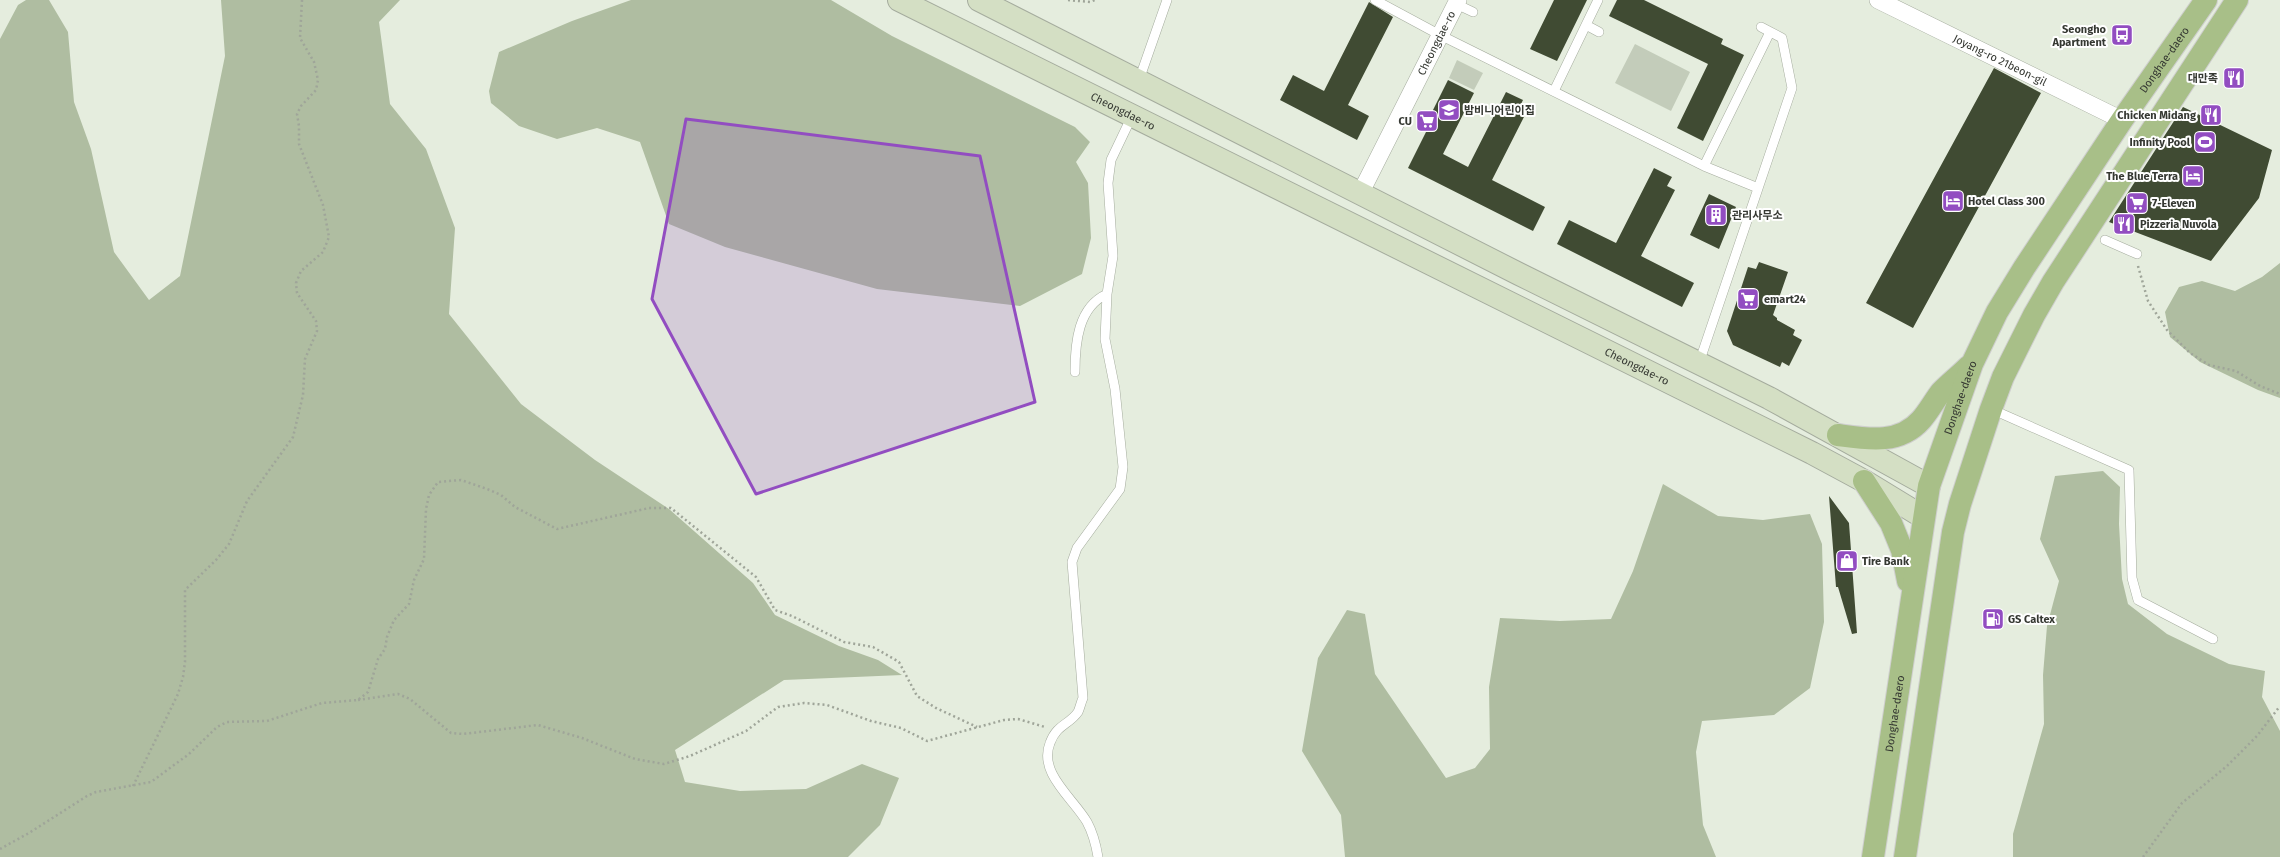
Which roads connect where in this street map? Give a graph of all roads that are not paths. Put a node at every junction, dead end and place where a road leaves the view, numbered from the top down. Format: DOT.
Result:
graph roads {
  1 [pos="899,0"];
  2 [pos="979,0"];
  3 [pos="1167,0"];
  4 [pos="1374,0"];
  5 [pos="1598,0"];
  6 [pos="1878,0"];
  7 [pos="2206,0"];
  8 [pos="2237,0"];
  9 [pos="1457,2"];
  10 [pos="1473,12"];
  11 [pos="1586,25"];
  12 [pos="1761,27"];
  13 [pos="1599,32"];
  14 [pos="1770,32"];
  15 [pos="1440,35"];
  16 [pos="1139,80"];
  17 [pos="1554,91"];
  18 [pos="1132,116"];
  19 [pos="2122,120"];
  20 [pos="1704,166"];
  21 [pos="1758,188"];
  22 [pos="1361,192"];
  23 [pos="1347,222"];
  24 [pos="2105,240"];
  25 [pos="2137,254"];
  26 [pos="1107,294"];
  27 [pos="1700,363"];
  28 [pos="1972,364"];
  29 [pos="1075,372"];
  30 [pos="1689,392"];
  31 [pos="1991,409"];
  32 [pos="1838,435"];
  33 [pos="1864,481"];
  34 [pos="1929,486"];
  35 [pos="1960,504"];
  36 [pos="1923,517"];
  37 [pos="1953,532"];
  38 [pos="1911,598"];
  39 [pos="2213,639"];
  40 [pos="1098,857"];
  41 [pos="1873,857"];
  42 [pos="1905,857"];
  1 -- 18 [label="street, Cheongdae-ro"];
  2 -- 16 [label="street"];
  3 -- 16 [label="lane"];
  4 -- 15 [label="lane"];
  5 -- 11 [label="lane"];
  6 -- 19 [label="street, Joyang-ro 21beon-gil"];
  7 -- 19 [label="main road, Donghae-daero"];
  8 -- 31 [label="main road"];
  9 -- 10 [label="lane"];
  9 -- 15 [label="street, Cheongdae-ro"];
  11 -- 13 [label="lane"];
  11 -- 17 [label="lane"];
  12 -- 14 [label="lane"];
  14 -- 20 [label="lane"];
  14 -- 21 [label="lane"];
  15 -- 17 [label="lane"];
  15 -- 22 [label="street, Cheongdae-ro"];
  16 -- 22 [label="street"];
  17 -- 20 [label="lane"];
  18 -- 23 [label="street, Cheongdae-ro"];
  18 -- 26 [label="lane"];
  19 -- 28 [label="main road, Donghae-daero"];
  20 -- 21 [label="lane"];
  21 -- 27 [label="lane"];
  22 -- 23 [label="street, Cheongdae-ro"];
  22 -- 27 [label="street"];
  23 -- 30 [label="street, Cheongdae-ro"];
  24 -- 25 [label="lane"];
  26 -- 29 [label="lane"];
  26 -- 40 [label="lane"];
  27 -- 30 [label="street"];
  27 -- 32 [label="street"];
  28 -- 32 [label="main road"];
  28 -- 34 [label="main road, Donghae-daero"];
  30 -- 33 [label="street, Cheongdae-ro"];
  31 -- 35 [label="main road"];
  31 -- 39 [label="lane"];
  32 -- 34 [label="street"];
  33 -- 36 [label="street, Cheongdae-ro"];
  33 -- 38 [label="main road"];
  34 -- 35 [label="main road"];
  34 -- 36 [label="main road, Donghae-daero"];
  35 -- 37 [label="main road"];
  36 -- 37 [label="main road"];
  36 -- 38 [label="main road, Donghae-daero"];
  37 -- 42 [label="main road"];
  38 -- 41 [label="main road, Donghae-daero"];
}
